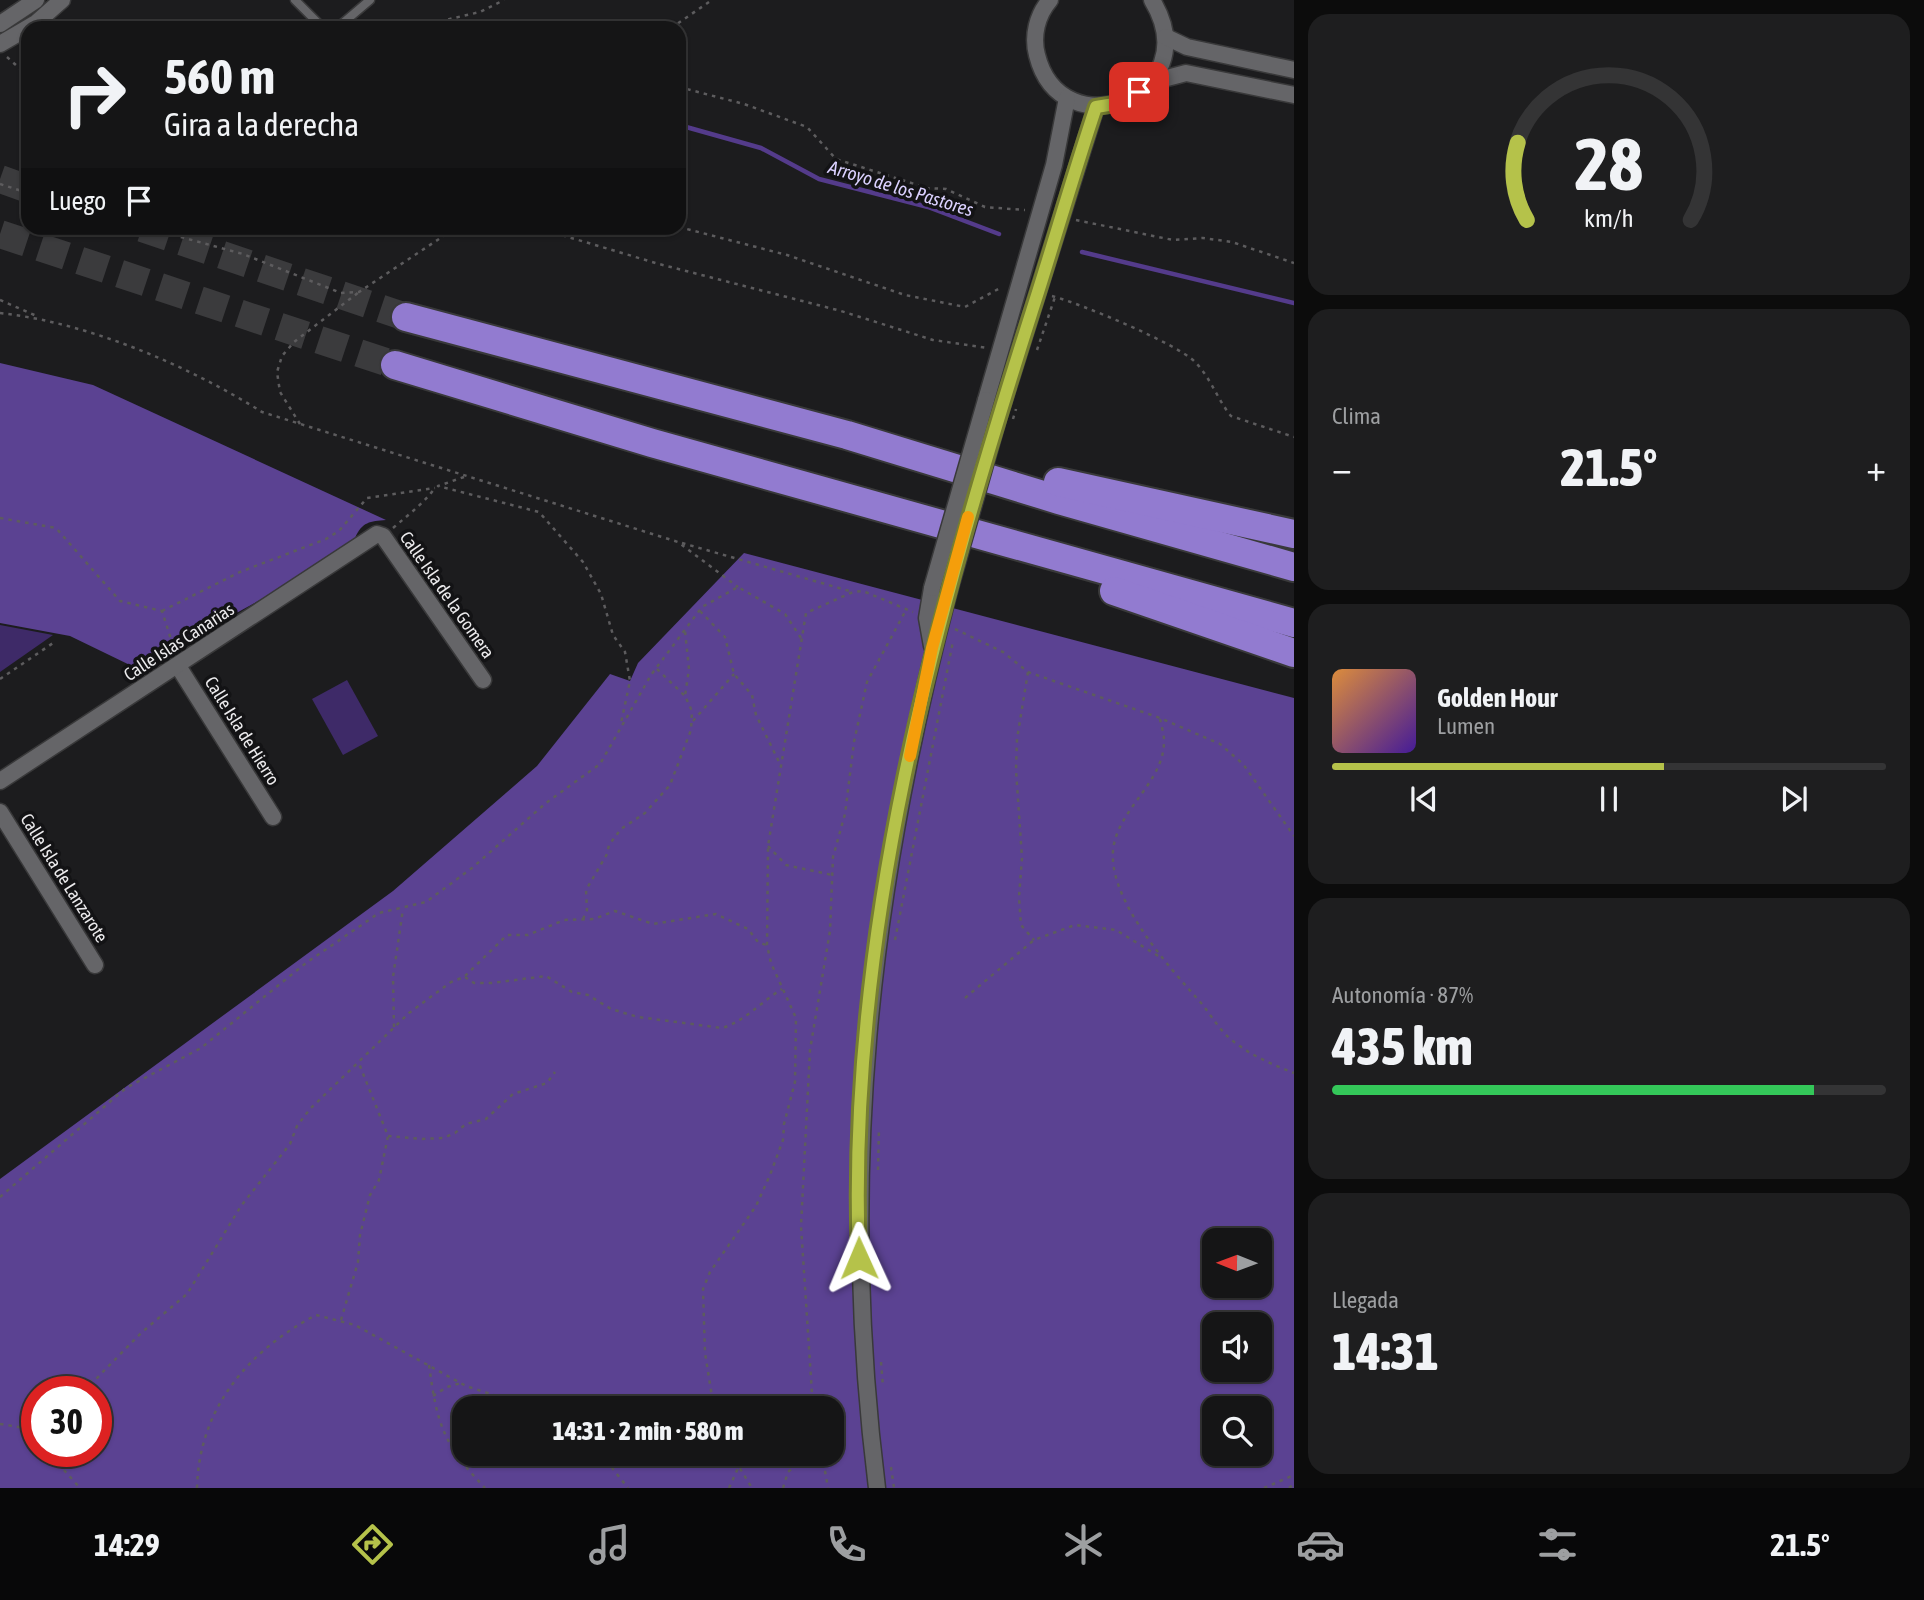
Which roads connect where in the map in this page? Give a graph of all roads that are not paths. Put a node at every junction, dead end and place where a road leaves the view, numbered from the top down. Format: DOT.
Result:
graph roads {
  1 [pos="36,0"];
  2 [pos="62,0"];
  3 [pos="295,0"];
  4 [pos="370,0"];
  5 [pos="1050,0"];
  6 [pos="1152,0"];
  7 [pos="41,21"];
  8 [pos="316,21"];
  9 [pos="345,21"];
  10 [pos="0,24"];
  11 [pos="1166,37"];
  12 [pos="1294,70"];
  13 [pos="1152,82"];
  14 [pos="1294,95"];
  15 [pos="1067,98"];
  16 [pos="1096,107"];
  17 [pos="406,317"];
  18 [pos="395,365"];
  19 [pos="847,435"];
  20 [pos="652,443"];
  21 [pos="377,534"];
  22 [pos="1294,534"];
  23 [pos="1294,567"];
  24 [pos="1294,623"];
  25 [pos="932,648"];
  26 [pos="1294,653"];
  27 [pos="178,666"];
  28 [pos="483,680"];
  29 [pos="0,781"];
  30 [pos="0,812"];
  31 [pos="273,817"];
  32 [pos="95,965"];
  33 [pos="877,1488"];
  1 -- 10 [label="street"];
  2 -- 7 [label="street"];
  3 -- 8 [label="lane"];
  4 -- 9 [label="lane"];
  5 -- 15 [label="street"];
  6 -- 11 [label="street"];
  11 -- 12 [label="street"];
  11 -- 13 [label="street"];
  13 -- 14 [label="street"];
  13 -- 16 [label="street"];
  15 -- 16 [label="street"];
  15 -- 25 [label="street, bridge"];
  16 -- 25 [label="street, bridge"];
  17 -- 19 [label="highway"];
  18 -- 20 [label="highway"];
  19 -- 22 [label="highway"];
  19 -- 23 [label="highway"];
  20 -- 24 [label="highway"];
  20 -- 26 [label="highway"];
  21 -- 27 [label="street, Calle Islas Canarias"];
  21 -- 28 [label="street, Calle Isla de la Gomera"];
  25 -- 33 [label="street"];
  27 -- 29 [label="street, Calle Islas Canarias"];
  27 -- 31 [label="street, Calle Isla de Hierro"];
  30 -- 32 [label="street, Calle Isla de Lanzarote"];
}
